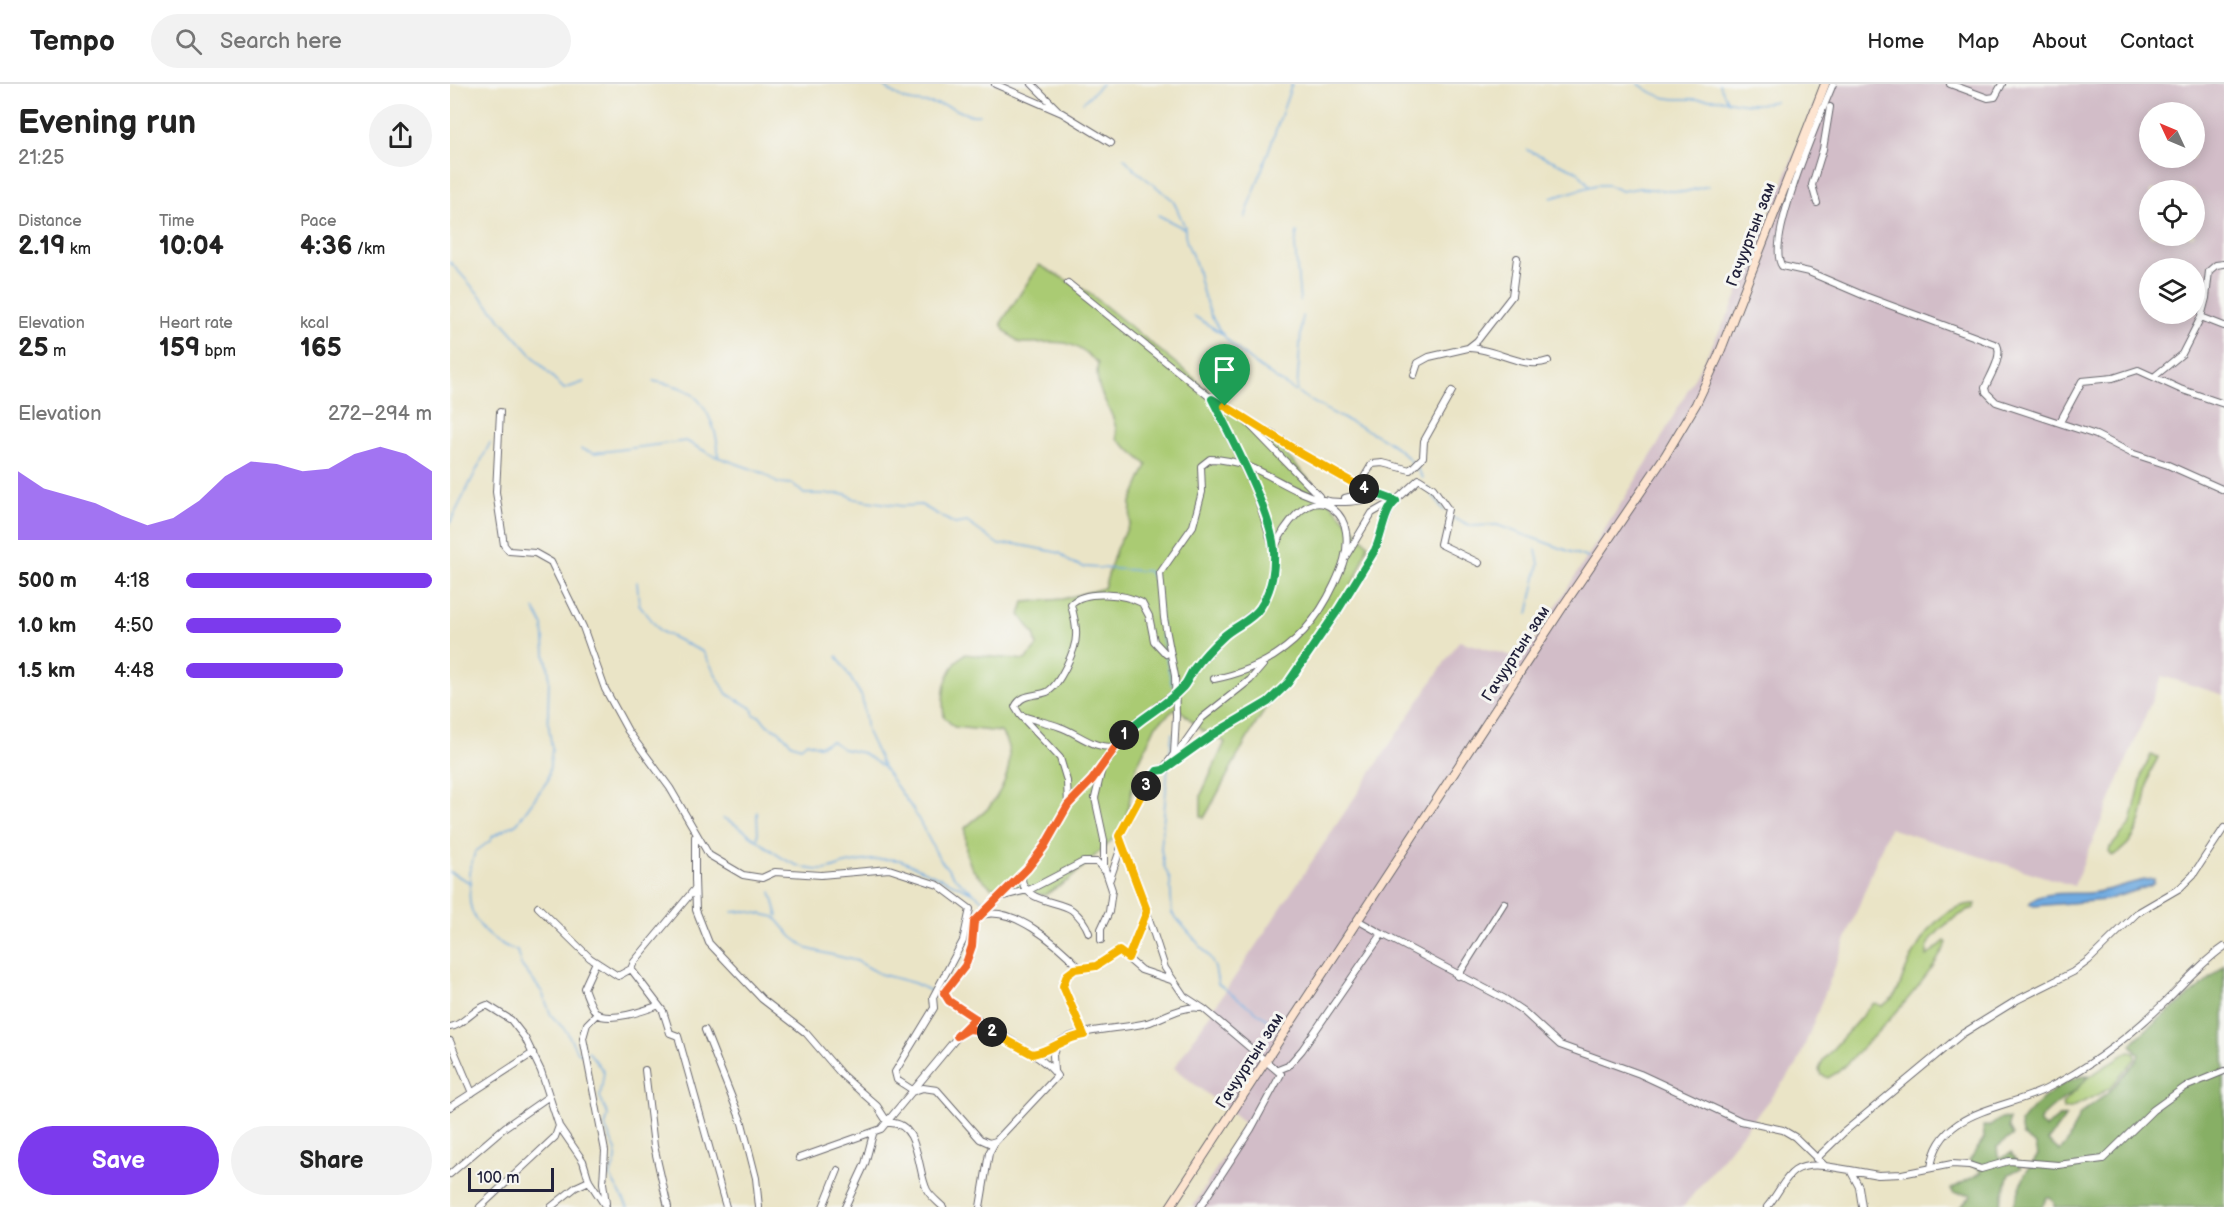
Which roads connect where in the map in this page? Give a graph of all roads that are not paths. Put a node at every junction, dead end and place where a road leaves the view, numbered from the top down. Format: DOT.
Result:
graph roads {
  1 [pos="995,84"];
  2 [pos="1032,84"];
  3 [pos="1825,84"];
  4 [pos="1833,84"];
  5 [pos="1950,84"];
  6 [pos="2002,84"];
  7 [pos="1830,107"];
  8 [pos="1062,113"];
  9 [pos="1111,143"];
  10 [pos="1817,203"];
  11 [pos="1517,258"];
  12 [pos="2224,264"];
  13 [pos="1068,283"];
  14 [pos="2205,301"];
  15 [pos="2205,319"];
  16 [pos="2197,324"];
  17 [pos="2224,326"];
  18 [pos="1468,348"];
  19 [pos="1548,360"];
  20 [pos="1414,375"];
  21 [pos="2155,376"];
  22 [pos="1452,391"];
  23 [pos="1212,399"];
  24 [pos="2224,404"];
  25 [pos="500,412"];
  26 [pos="1242,415"];
  27 [pos="2060,422"];
  28 [pos="1242,464"];
  29 [pos="1359,486"];
  30 [pos="2224,490"];
  31 [pos="1383,497"];
  32 [pos="1324,501"];
  33 [pos="1396,501"];
  34 [pos="1336,502"];
  35 [pos="1274,550"];
  36 [pos="1346,556"];
  37 [pos="1479,562"];
  38 [pos="1166,654"];
  39 [pos="1264,663"];
  40 [pos="1214,679"];
  41 [pos="1175,695"];
  42 [pos="1020,715"];
  43 [pos="1116,746"];
  44 [pos="1107,758"];
  45 [pos="1165,768"];
  46 [pos="1068,805"];
  47 [pos="2224,828"];
  48 [pos="694,833"];
  49 [pos="1122,844"];
  50 [pos="1106,872"];
  51 [pos="1022,874"];
  52 [pos="695,878"];
  53 [pos="1110,879"];
  54 [pos="1028,890"];
  55 [pos="1002,896"];
  56 [pos="1504,903"];
  57 [pos="538,907"];
  58 [pos="1147,911"];
  59 [pos="977,918"];
  60 [pos="1359,921"];
  61 [pos="1089,933"];
  62 [pos="1382,934"];
  63 [pos="1101,940"];
  64 [pos="2224,947"];
  65 [pos="1128,958"];
  66 [pos="596,962"];
  67 [pos="1080,968"];
  68 [pos="631,969"];
  69 [pos="1458,976"];
  70 [pos="1174,981"];
  71 [pos="657,1006"];
  72 [pos="1204,1009"];
  73 [pos="598,1013"];
  74 [pos="975,1018"];
  75 [pos="450,1027"];
  76 [pos="705,1030"];
  77 [pos="995,1034"];
  78 [pos="1084,1035"];
  79 [pos="957,1036"];
  80 [pos="450,1041"];
  81 [pos="1057,1044"];
  82 [pos="533,1053"];
  83 [pos="1032,1054"];
  84 [pos="1266,1060"];
  85 [pos="645,1070"];
  86 [pos="1278,1070"];
  87 [pos="1054,1071"];
  88 [pos="2224,1071"];
  89 [pos="914,1091"];
  90 [pos="472,1093"];
  91 [pos="548,1097"];
  92 [pos="450,1107"];
  93 [pos="888,1123"];
  94 [pos="560,1126"];
  95 [pos="873,1134"];
  96 [pos="995,1141"];
  97 [pos="799,1158"];
  98 [pos="1816,1159"];
  99 [pos="1825,1166"];
  100 [pos="1931,1168"];
  101 [pos="838,1170"];
  102 [pos="1850,1170"];
  103 [pos="450,1174"];
  104 [pos="589,1181"];
  105 [pos="480,1207"];
  106 [pos="551,1207"];
  107 [pos="606,1207"];
  108 [pos="668,1207"];
  109 [pos="726,1207"];
  110 [pos="759,1207"];
  111 [pos="823,1207"];
  112 [pos="845,1207"];
  113 [pos="943,1207"];
  114 [pos="980,1207"];
  115 [pos="1170,1207"];
  116 [pos="1200,1207"];
  117 [pos="1767,1207"];
  118 [pos="1862,1207"];
  1 -- 8 [label="street"];
  2 -- 8 [label="street"];
  3 -- 60 [label="main road, Гачууртын зам"];
  4 -- 27 [label="street"];
  5 -- 6 [label="street"];
  7 -- 10 [label="street"];
  8 -- 9 [label="street"];
  11 -- 18 [label="street"];
  12 -- 14 [label="street"];
  13 -- 23 [label="street"];
  15 -- 17 [label="street"];
  16 -- 21 [label="street"];
  18 -- 19 [label="street"];
  18 -- 20 [label="street"];
  21 -- 24 [label="street"];
  21 -- 27 [label="street"];
  22 -- 29 [label="street"];
  23 -- 26 [label="street"];
  23 -- 28 [label="street"];
  25 -- 48 [label="street"];
  26 -- 29 [label="street"];
  26 -- 32 [label="street"];
  27 -- 30 [label="street"];
  28 -- 32 [label="street"];
  28 -- 35 [label="street"];
  28 -- 41 [label="street"];
  29 -- 31 [label="street"];
  29 -- 34 [label="street"];
  31 -- 33 [label="street"];
  31 -- 34 [label="street"];
  32 -- 34 [label="street"];
  33 -- 36 [label="street"];
  33 -- 37 [label="street"];
  33 -- 45 [label="street"];
  35 -- 36 [label="street"];
  35 -- 41 [label="street"];
  36 -- 39 [label="street"];
  38 -- 42 [label="street"];
  39 -- 40 [label="street"];
  39 -- 45 [label="street"];
  41 -- 43 [label="street"];
  41 -- 45 [label="street"];
  42 -- 43 [label="street"];
  42 -- 46 [label="street"];
  43 -- 44 [label="street"];
  44 -- 46 [label="street"];
  44 -- 50 [label="street"];
  45 -- 49 [label="street"];
  46 -- 51 [label="street"];
  47 -- 98 [label="street"];
  48 -- 52 [label="street"];
  48 -- 89 [label="street"];
  49 -- 53 [label="street"];
  49 -- 58 [label="street"];
  50 -- 53 [label="street"];
  50 -- 54 [label="street"];
  51 -- 54 [label="street"];
  51 -- 55 [label="street"];
  52 -- 68 [label="street"];
  52 -- 93 [label="street"];
  53 -- 63 [label="street"];
  54 -- 55 [label="street"];
  54 -- 61 [label="street"];
  55 -- 59 [label="street"];
  56 -- 69 [label="street"];
  57 -- 66 [label="street"];
  58 -- 65 [label="street"];
  58 -- 70 [label="street"];
  59 -- 67 [label="street"];
  59 -- 74 [label="street"];
  60 -- 62 [label="street"];
  60 -- 84 [label="main road, Гачууртын зам"];
  62 -- 69 [label="street"];
  62 -- 86 [label="street"];
  64 -- 100 [label="street"];
  65 -- 67 [label="street"];
  65 -- 70 [label="street"];
  66 -- 68 [label="street"];
  66 -- 73 [label="street"];
  67 -- 78 [label="street"];
  68 -- 71 [label="street"];
  69 -- 98 [label="street"];
  70 -- 72 [label="street"];
  71 -- 73 [label="street"];
  71 -- 109 [label="street"];
  72 -- 78 [label="street"];
  72 -- 84 [label="street"];
  73 -- 107 [label="street"];
  74 -- 77 [label="street"];
  74 -- 79 [label="street"];
  75 -- 82 [label="street"];
  76 -- 110 [label="street"];
  77 -- 79 [label="street"];
  77 -- 83 [label="street"];
  78 -- 81 [label="street"];
  79 -- 89 [label="street"];
  80 -- 90 [label="street"];
  81 -- 83 [label="street"];
  81 -- 87 [label="street"];
  82 -- 90 [label="street"];
  82 -- 91 [label="street"];
  83 -- 87 [label="street"];
  84 -- 86 [label="street"];
  84 -- 115 [label="main road, Гачууртын зам"];
  85 -- 108 [label="street"];
  86 -- 116 [label="street"];
  87 -- 96 [label="street"];
  88 -- 100 [label="street"];
  89 -- 93 [label="street"];
  89 -- 96 [label="street"];
  90 -- 92 [label="street"];
  91 -- 94 [label="street"];
  91 -- 103 [label="street"];
  93 -- 95 [label="street"];
  93 -- 113 [label="street"];
  94 -- 104 [label="street"];
  94 -- 105 [label="street"];
  95 -- 97 [label="street"];
  95 -- 112 [label="street"];
  96 -- 114 [label="street"];
  98 -- 99 [label="street"];
  99 -- 102 [label="street"];
  99 -- 117 [label="street"];
  100 -- 102 [label="street"];
  101 -- 111 [label="street"];
  102 -- 118 [label="street"];
  104 -- 106 [label="street"];
  104 -- 107 [label="street"];
}
